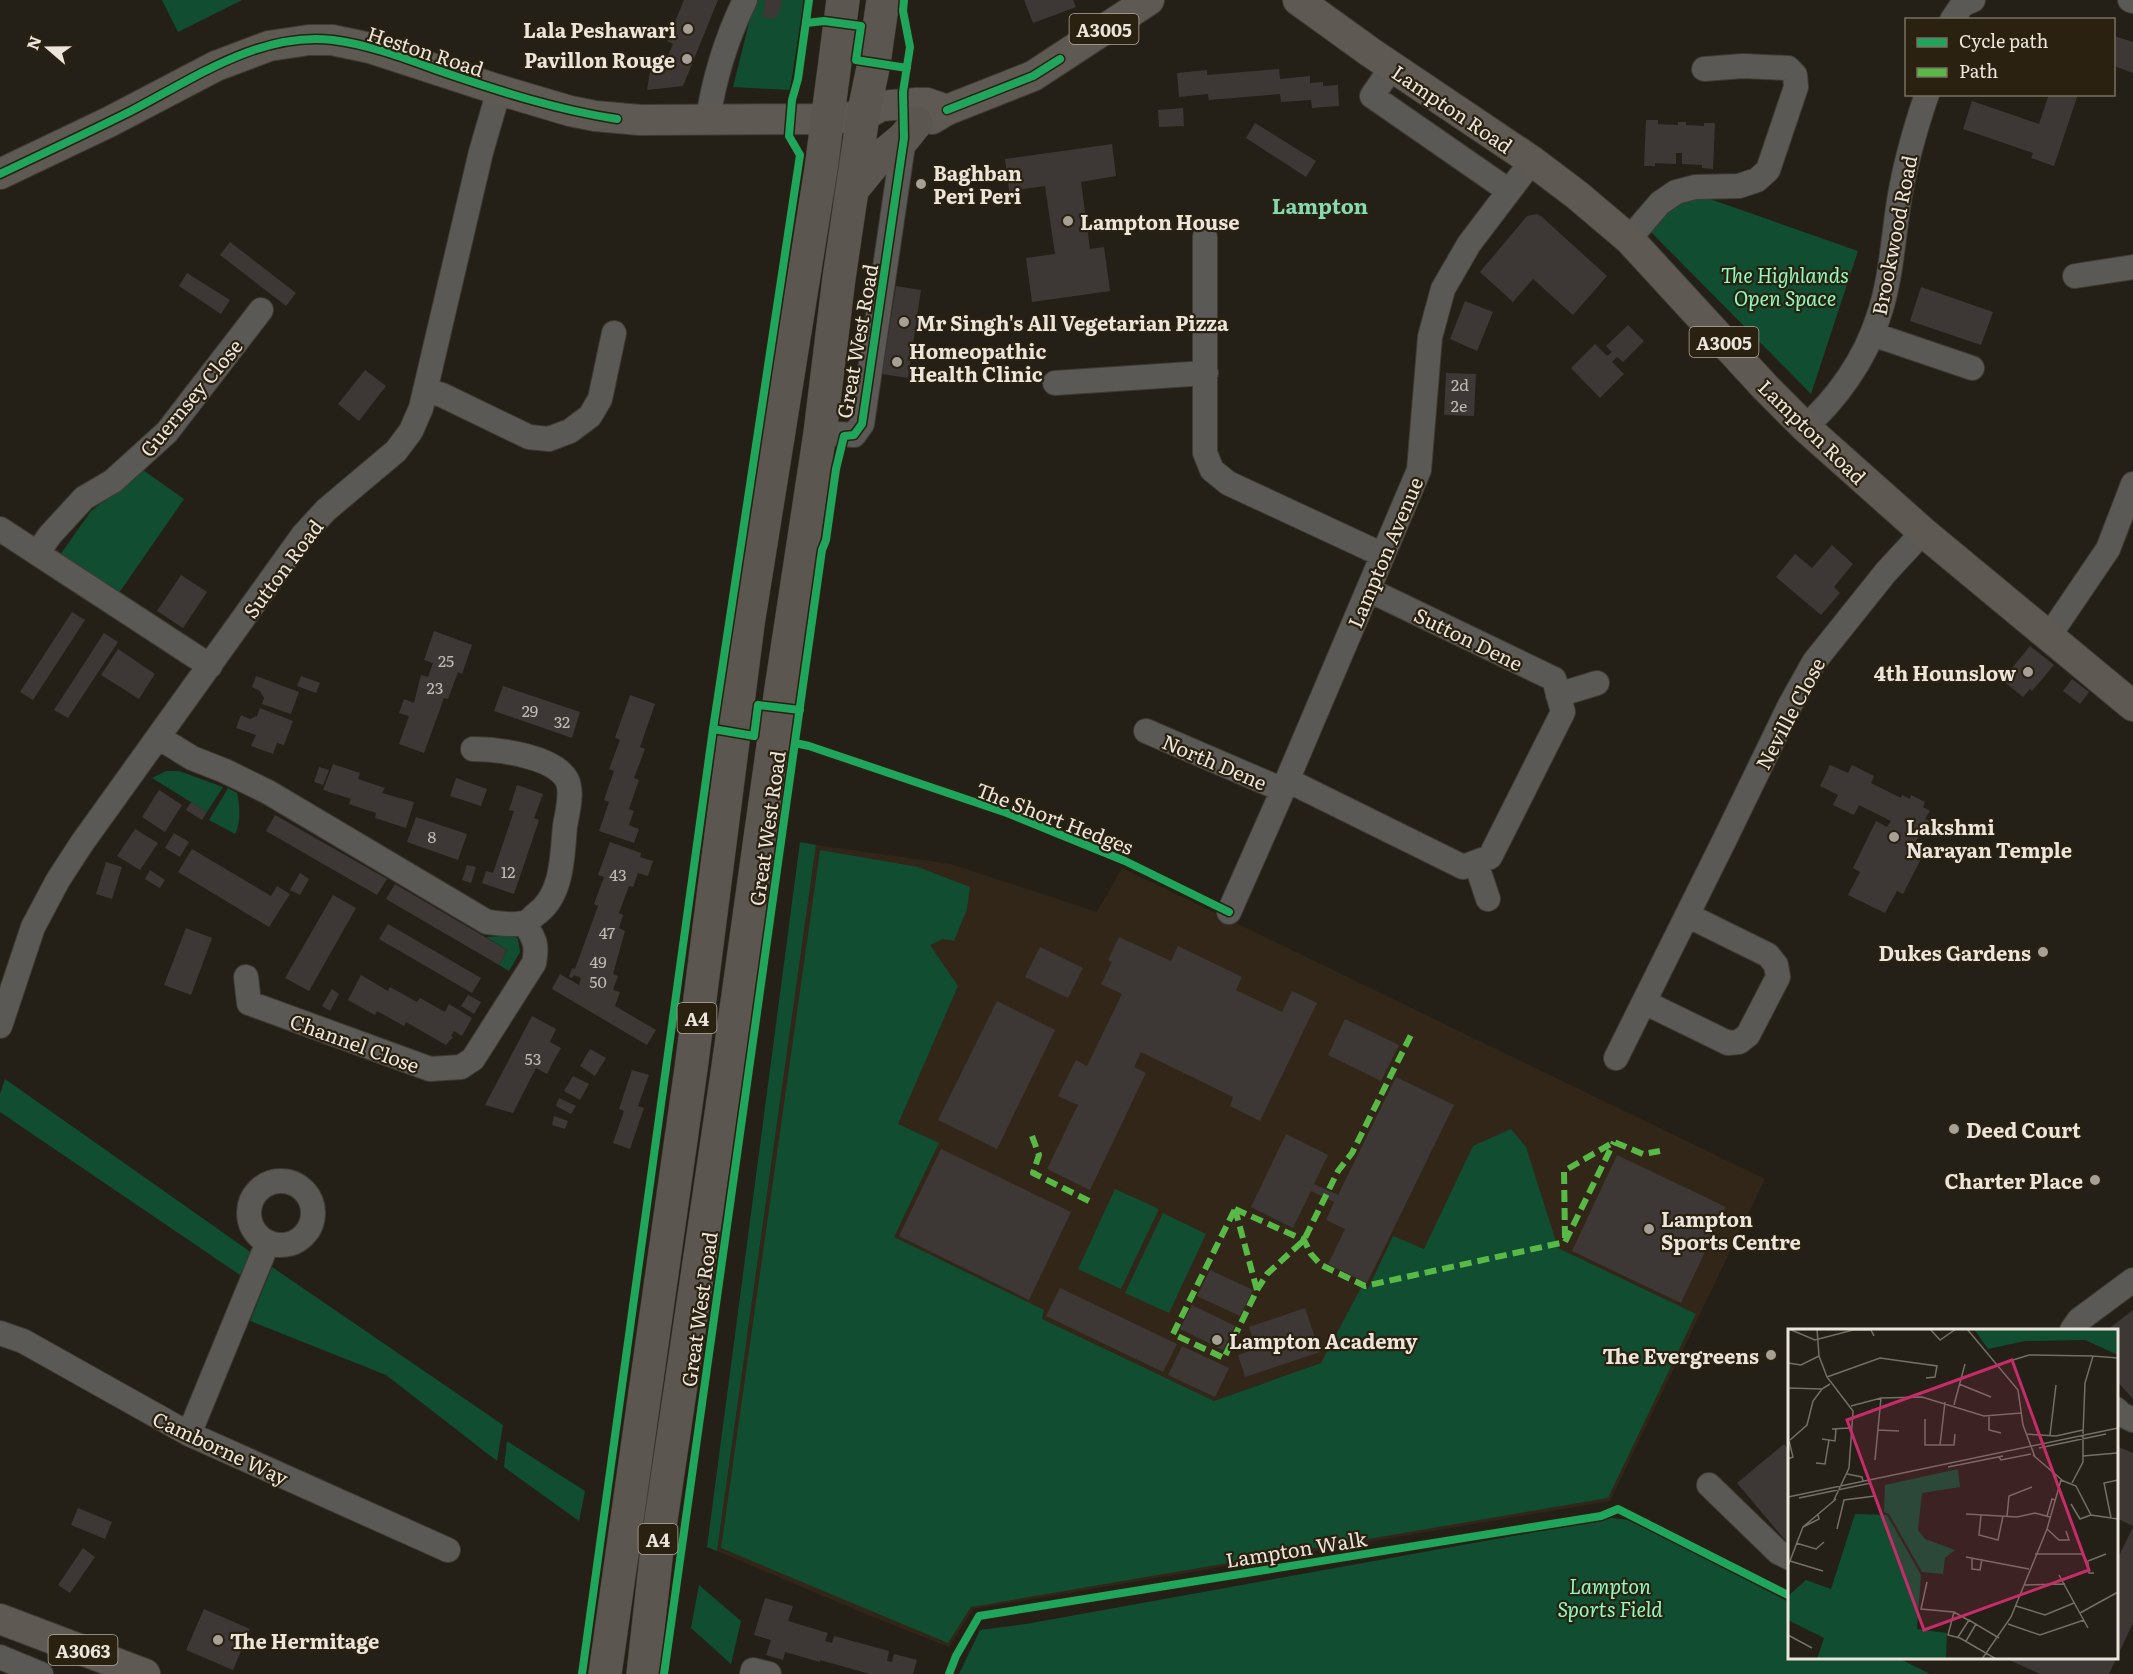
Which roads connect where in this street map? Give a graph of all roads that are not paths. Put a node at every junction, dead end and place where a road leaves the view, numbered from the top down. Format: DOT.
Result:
graph roads {
  1 [pos="745,0"];
  2 [pos="843,0"];
  3 [pos="883,0"];
  4 [pos="1149,0"];
  5 [pos="1298,0"];
  6 [pos="1973,0"];
  7 [pos="1953,18"];
  8 [pos="1392,67"];
  9 [pos="1704,69"];
  10 [pos="499,90"];
  11 [pos="1926,96"];
  12 [pos="947,110"];
  13 [pos="863,116"];
  14 [pos="708,119"];
  15 [pos="829,119"];
  16 [pos="910,130"];
  17 [pos="1532,161"];
  18 [pos="0,174"];
  19 [pos="852,190"];
  20 [pos="1509,191"];
  21 [pos="1205,237"];
  22 [pos="1629,238"];
  23 [pos="2133,267"];
  24 [pos="2075,276"];
  25 [pos="261,310"];
  26 [pos="614,333"];
  27 [pos="1872,334"];
  28 [pos="1972,368"];
  29 [pos="1206,373"];
  30 [pos="1055,383"];
  31 [pos="425,390"];
  32 [pos="1805,427"];
  33 [pos="832,434"];
  34 [pos="2133,484"];
  35 [pos="0,529"];
  36 [pos="1923,532"];
  37 [pos="38,552"];
  38 [pos="1383,555"];
  39 [pos="1369,590"];
  40 [pos="2049,636"];
  41 [pos="210,666"];
  42 [pos="1597,684"];
  43 [pos="1558,695"];
  44 [pos="2133,706"];
  45 [pos="1146,731"];
  46 [pos="158,737"];
  47 [pos="473,749"];
  48 [pos="1285,785"];
  49 [pos="1476,862"];
  50 [pos="1488,899"];
  51 [pos="1229,912"];
  52 [pos="1687,915"];
  53 [pos="525,923"];
  54 [pos="246,977"];
  55 [pos="1644,1002"];
  56 [pos="0,1026"];
  57 [pos="1616,1058"];
  58 [pos="268,1242"];
  59 [pos="2133,1280"];
  60 [pos="2073,1329"];
  61 [pos="0,1333"];
  62 [pos="2118,1411"];
  63 [pos="2133,1420"];
  64 [pos="189,1434"];
  65 [pos="1709,1485"];
  66 [pos="448,1550"];
  67 [pos="1788,1557"];
  68 [pos="0,1619"];
  69 [pos="0,1657"];
  70 [pos="141,1673"];
  71 [pos="41,1674"];
  72 [pos="605,1674"];
  73 [pos="644,1674"];
  74 [pos="752,1674"];
  75 [pos="769,1674"];
  1 -- 14 [label="street"];
  2 -- 15 [label="highway, Great West Road / A4"];
  3 -- 13 [label="highway, Great West Road / A4"];
  4 -- 12 [label="main road, A3005"];
  5 -- 8 [label="main road, Lampton Road / A3005"];
  6 -- 7 [label="street"];
  8 -- 17 [label="main road, Lampton Road / A3005"];
  8 -- 20 [label="street"];
  9 -- 22 [label="street"];
  10 -- 14 [label="main road, Heston Road / A3005"];
  10 -- 18 [label="main road, Heston Road / A3005"];
  10 -- 31 [label="street, Sutton Road"];
  11 -- 27 [label="street, Brookwood Road"];
  12 -- 13 [label="main road, A3005"];
  12 -- 16 [label="main road, A3005"];
  13 -- 15 [label="main road, A3005"];
  13 -- 16 [label="main road, A3005"];
  13 -- 19 [label="highway, Great West Road / A4"];
  14 -- 15 [label="main road, Heston Road / A3005"];
  15 -- 72 [label="highway, Great West Road / A4"];
  16 -- 19 [label="highway"];
  16 -- 33 [label="street, Great West Road"];
  17 -- 20 [label="street, Lampton Avenue"];
  17 -- 22 [label="main road, Lampton Road / A3005"];
  19 -- 33 [label="highway, Great West Road / A4"];
  20 -- 38 [label="street, Lampton Avenue"];
  21 -- 29 [label="street"];
  22 -- 32 [label="main road, Lampton Road / A3005"];
  23 -- 24 [label="street"];
  25 -- 37 [label="street, Guernsey Close"];
  26 -- 31 [label="street"];
  27 -- 28 [label="street"];
  27 -- 32 [label="street, Brookwood Road"];
  29 -- 30 [label="street"];
  29 -- 38 [label="street"];
  31 -- 41 [label="street, Sutton Road"];
  32 -- 36 [label="main road, Lampton Road / A3005"];
  33 -- 73 [label="highway, Great West Road / A4"];
  34 -- 40 [label="street"];
  35 -- 37 [label="street"];
  36 -- 40 [label="main road, Lampton Road / A3005"];
  36 -- 52 [label="street, Neville Close"];
  37 -- 41 [label="street"];
  38 -- 39 [label="street, Lampton Avenue"];
  39 -- 43 [label="street, Sutton Dene"];
  39 -- 48 [label="street, Lampton Avenue"];
  40 -- 44 [label="main road, Lampton Road / A3005"];
  41 -- 46 [label="street, Sutton Road"];
  42 -- 43 [label="street"];
  43 -- 49 [label="street"];
  45 -- 48 [label="street, North Dene"];
  46 -- 53 [label="street"];
  46 -- 56 [label="street, Sutton Road"];
  47 -- 53 [label="street"];
  48 -- 49 [label="street"];
  48 -- 51 [label="street, Lampton Avenue"];
  49 -- 50 [label="street"];
  52 -- 55 [label="street, Neville Close"];
  52 -- 55 [label="street"];
  53 -- 54 [label="street, Channel Close"];
  55 -- 57 [label="street, Neville Close"];
  58 -- 64 [label="street"];
  59 -- 60 [label="street"];
  61 -- 64 [label="street, Camborne Way"];
  62 -- 63 [label="street"];
  64 -- 66 [label="street, Camborne Way"];
  65 -- 67 [label="street"];
  68 -- 70 [label="main road, A3063"];
  69 -- 71 [label="street"];
  74 -- 75 [label="street"];
}
